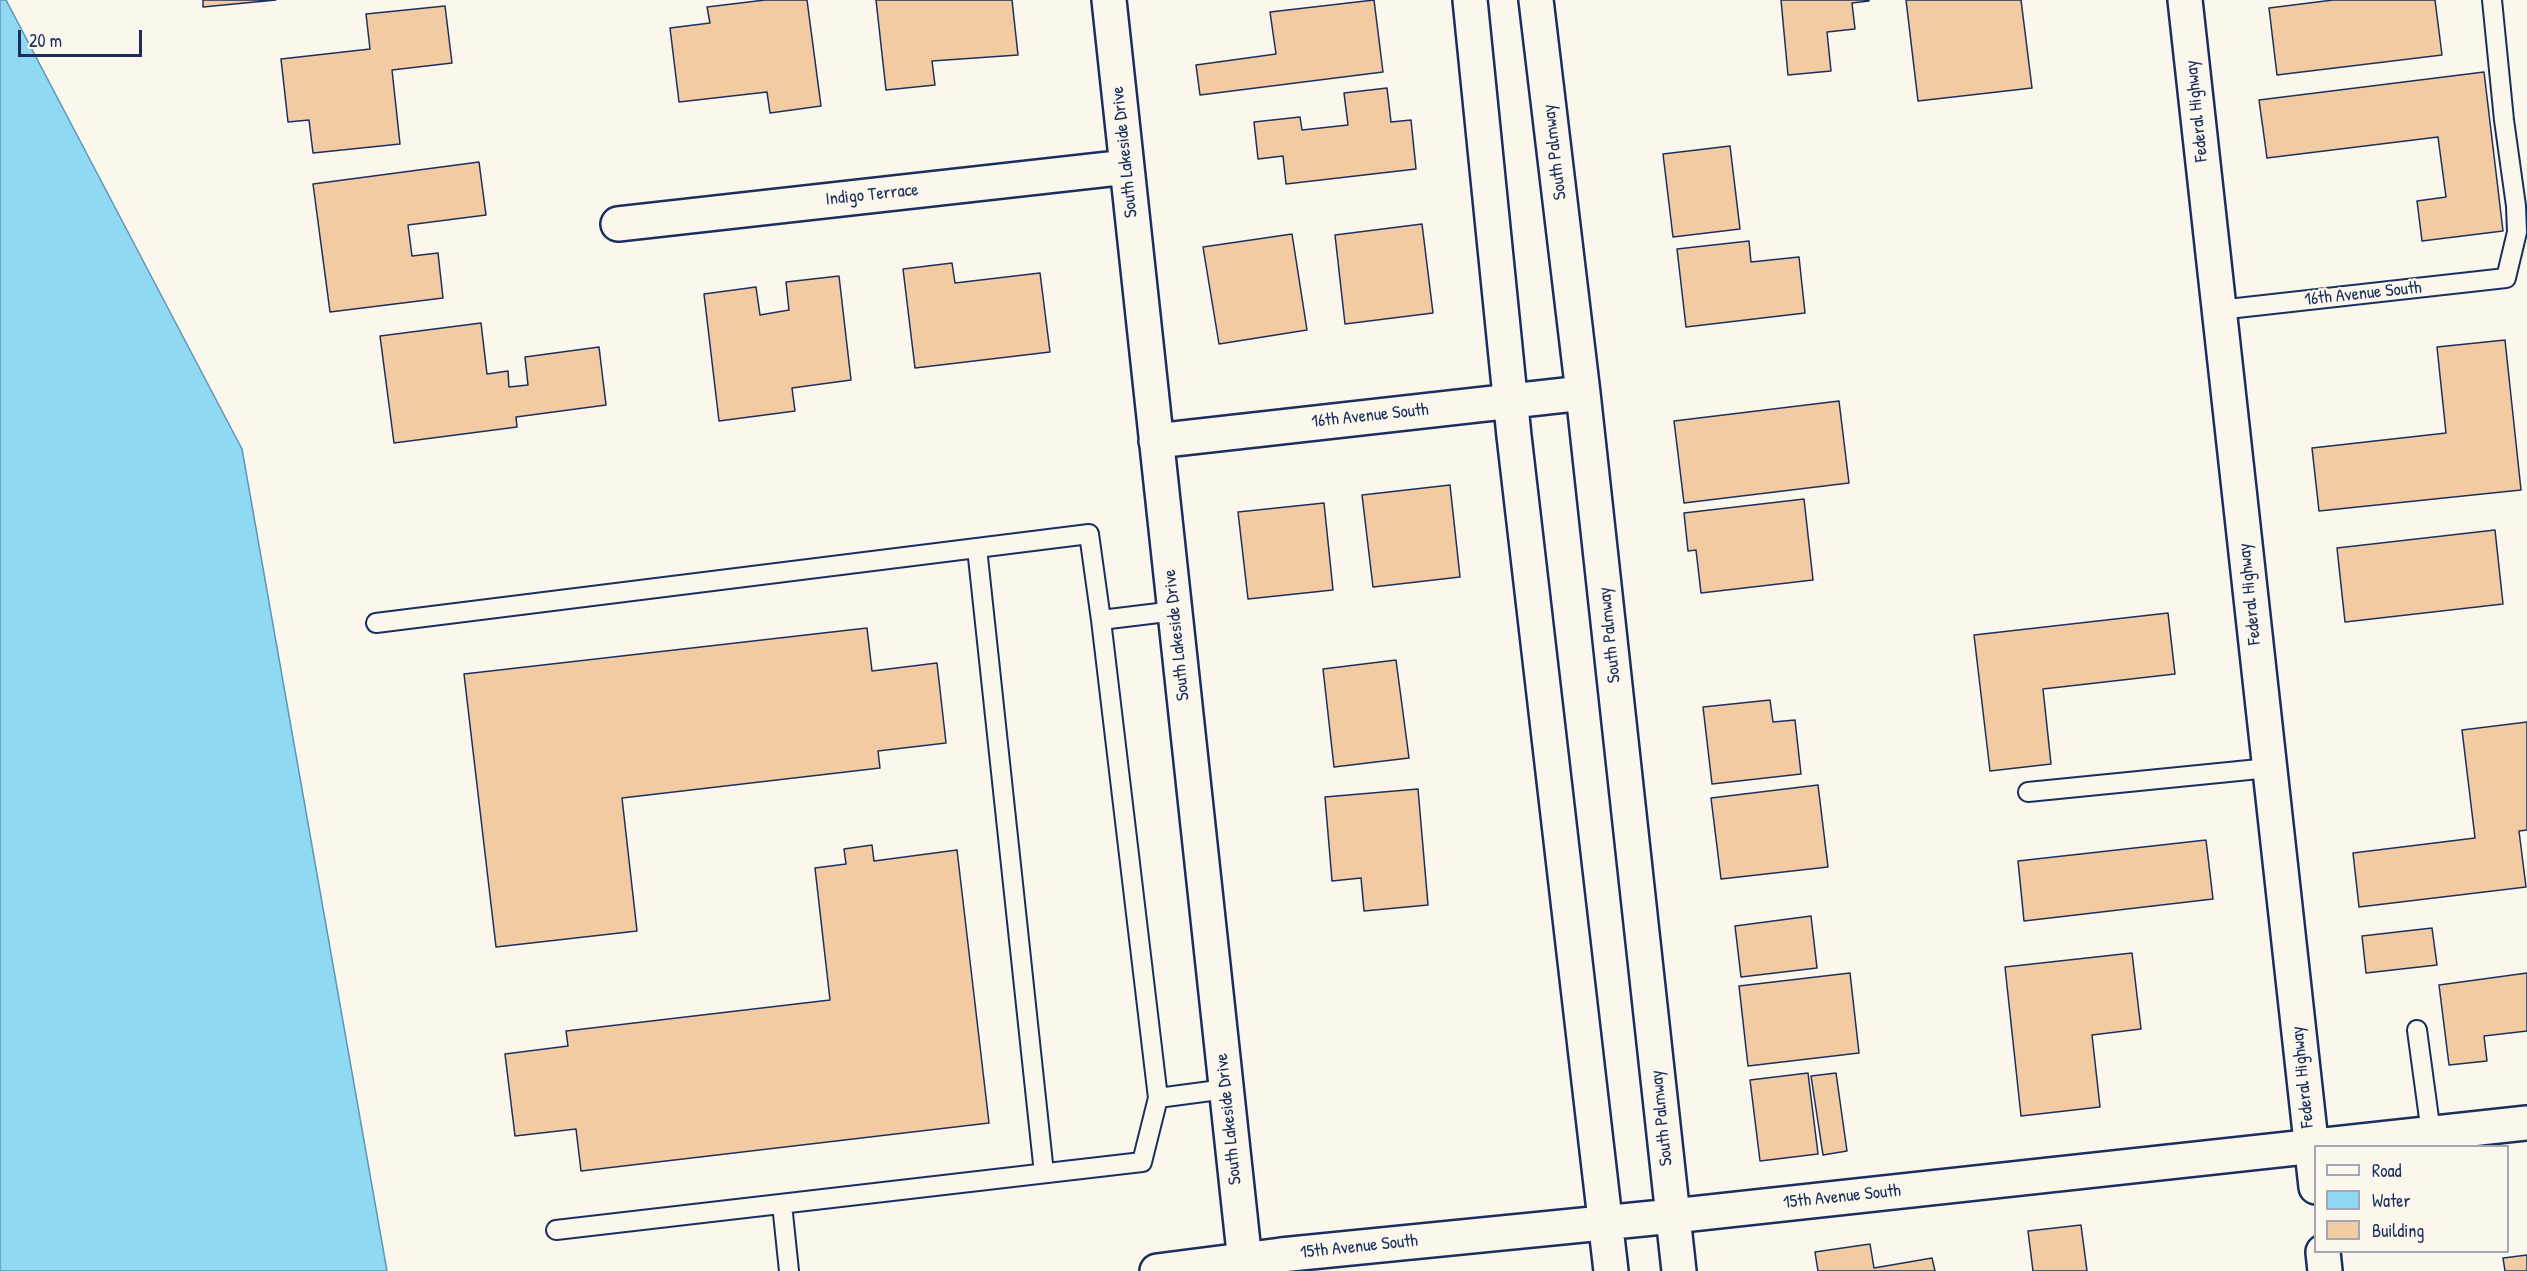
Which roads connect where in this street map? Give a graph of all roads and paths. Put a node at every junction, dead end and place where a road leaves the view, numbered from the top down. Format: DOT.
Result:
graph roads {
  1 [pos="1109,0"];
  2 [pos="1470,0"];
  3 [pos="1536,0"];
  4 [pos="2185,0"];
  5 [pos="2492,0"];
  6 [pos="1127,167"];
  7 [pos="618,224"];
  8 [pos="2219,310"];
  9 [pos="1583,393"];
  10 [pos="1510,401"];
  11 [pos="1156,441"];
  12 [pos="977,548"];
  13 [pos="1175,611"];
  14 [pos="1101,620"];
  15 [pos="376,623"];
  16 [pos="2269,768"];
  17 [pos="2028,792"];
  18 [pos="2417,1030"];
  19 [pos="1226,1089"];
  20 [pos="1158,1098"];
  21 [pos="2527,1123"];
  22 [pos="2431,1133"];
  23 [pos="2311,1145"];
  24 [pos="2314,1170"];
  25 [pos="1044,1173"];
  26 [pos="782,1204"];
  27 [pos="1673,1216"];
  28 [pos="1606,1222"];
  29 [pos="556,1230"];
  30 [pos="2322,1253"];
  31 [pos="1245,1266"];
  32 [pos="789,1271"];
  33 [pos="1157,1271"];
  34 [pos="1611,1271"];
  35 [pos="1679,1271"];
  36 [pos="2325,1271"];
  1 -- 6 [label="street, South Lakeside Drive"];
  2 -- 10 [label="street"];
  3 -- 9 [label="street, South Palmway"];
  4 -- 8 [label="street, Federal Highway"];
  5 -- 8 [label="lane, 16th Avenue South"];
  6 -- 7 [label="street, Indigo Terrace"];
  6 -- 11 [label="street, South Lakeside Drive"];
  8 -- 16 [label="street, Federal Highway"];
  9 -- 10 [label="street, 16th Avenue South"];
  9 -- 27 [label="street, South Palmway"];
  10 -- 11 [label="street, 16th Avenue South"];
  10 -- 28 [label="street"];
  11 -- 13 [label="street, South Lakeside Drive"];
  12 -- 14 [label="lane"];
  12 -- 15 [label="lane"];
  12 -- 25 [label="lane"];
  13 -- 14 [label="lane"];
  13 -- 19 [label="street, South Lakeside Drive"];
  14 -- 20 [label="lane"];
  16 -- 17 [label="lane"];
  16 -- 23 [label="street, Federal Highway"];
  18 -- 22 [label="lane"];
  19 -- 20 [label="lane"];
  19 -- 31 [label="street, South Lakeside Drive"];
  20 -- 25 [label="lane"];
  21 -- 22 [label="street, 15th Avenue South"];
  22 -- 23 [label="street, 15th Avenue South"];
  23 -- 24 [label="street, Federal Highway"];
  23 -- 27 [label="street, 15th Avenue South"];
  25 -- 26 [label="lane"];
  26 -- 29 [label="lane"];
  26 -- 32 [label="lane"];
  27 -- 28 [label="street, 15th Avenue South"];
  27 -- 35 [label="street, South Palmway"];
  28 -- 31 [label="street, 15th Avenue South"];
  28 -- 34 [label="street"];
  30 -- 36 [label="street"];
  31 -- 33 [label="street, 15th Avenue South"];
}
